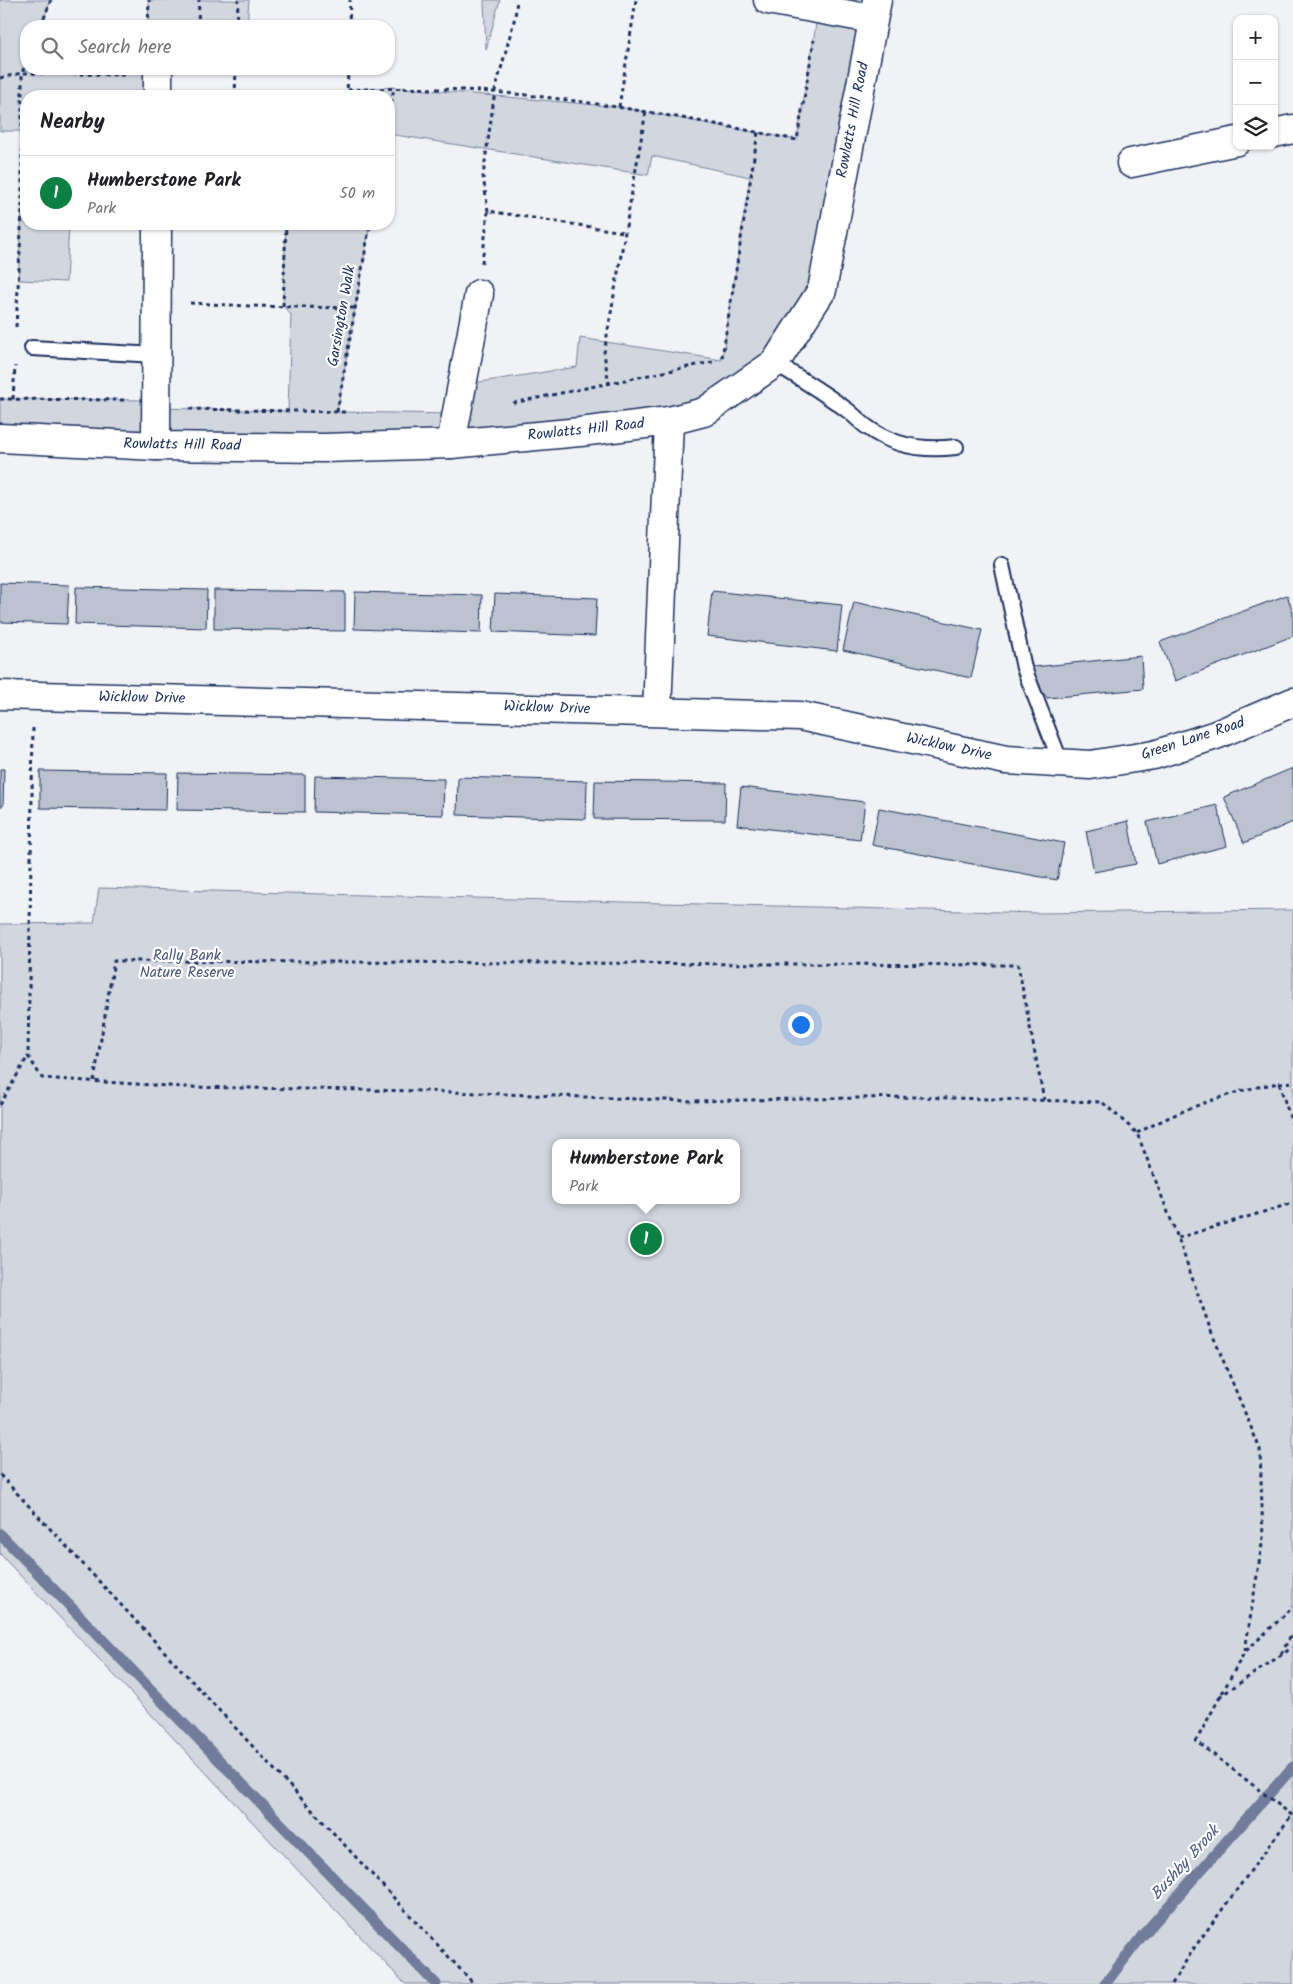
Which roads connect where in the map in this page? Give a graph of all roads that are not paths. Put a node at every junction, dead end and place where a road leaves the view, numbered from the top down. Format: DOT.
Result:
graph roads {
  1 [pos="768,0"];
  2 [pos="875,10"];
  3 [pos="1293,129"];
  4 [pos="1278,132"];
  5 [pos="1233,142"];
  6 [pos="1131,163"];
  7 [pos="157,230"];
  8 [pos="479,294"];
  9 [pos="32,348"];
  10 [pos="156,355"];
  11 [pos="775,363"];
  12 [pos="669,421"];
  13 [pos="0,438"];
  14 [pos="451,444"];
  15 [pos="156,446"];
  16 [pos="956,448"];
  17 [pos="1002,564"];
  18 [pos="0,695"];
  19 [pos="1293,702"];
  20 [pos="657,711"];
  21 [pos="1061,763"];
  22 [pos="1090,765"];
  1 -- 2 [label="street"];
  2 -- 11 [label="street, Rowlatts Hill Road"];
  3 -- 4 [label="street"];
  5 -- 6 [label="street"];
  7 -- 10 [label="street"];
  8 -- 14 [label="street"];
  9 -- 10 [label="lane"];
  10 -- 15 [label="street"];
  11 -- 12 [label="street, Rowlatts Hill Road"];
  11 -- 16 [label="lane"];
  12 -- 14 [label="street, Rowlatts Hill Road"];
  12 -- 20 [label="street"];
  13 -- 15 [label="street, Rowlatts Hill Road"];
  14 -- 15 [label="street, Rowlatts Hill Road"];
  17 -- 21 [label="lane"];
  18 -- 20 [label="street, Wicklow Drive"];
  19 -- 22 [label="street, Green Lane Road"];
  20 -- 21 [label="street, Wicklow Drive"];
  21 -- 22 [label="street, Wicklow Drive"];
}
